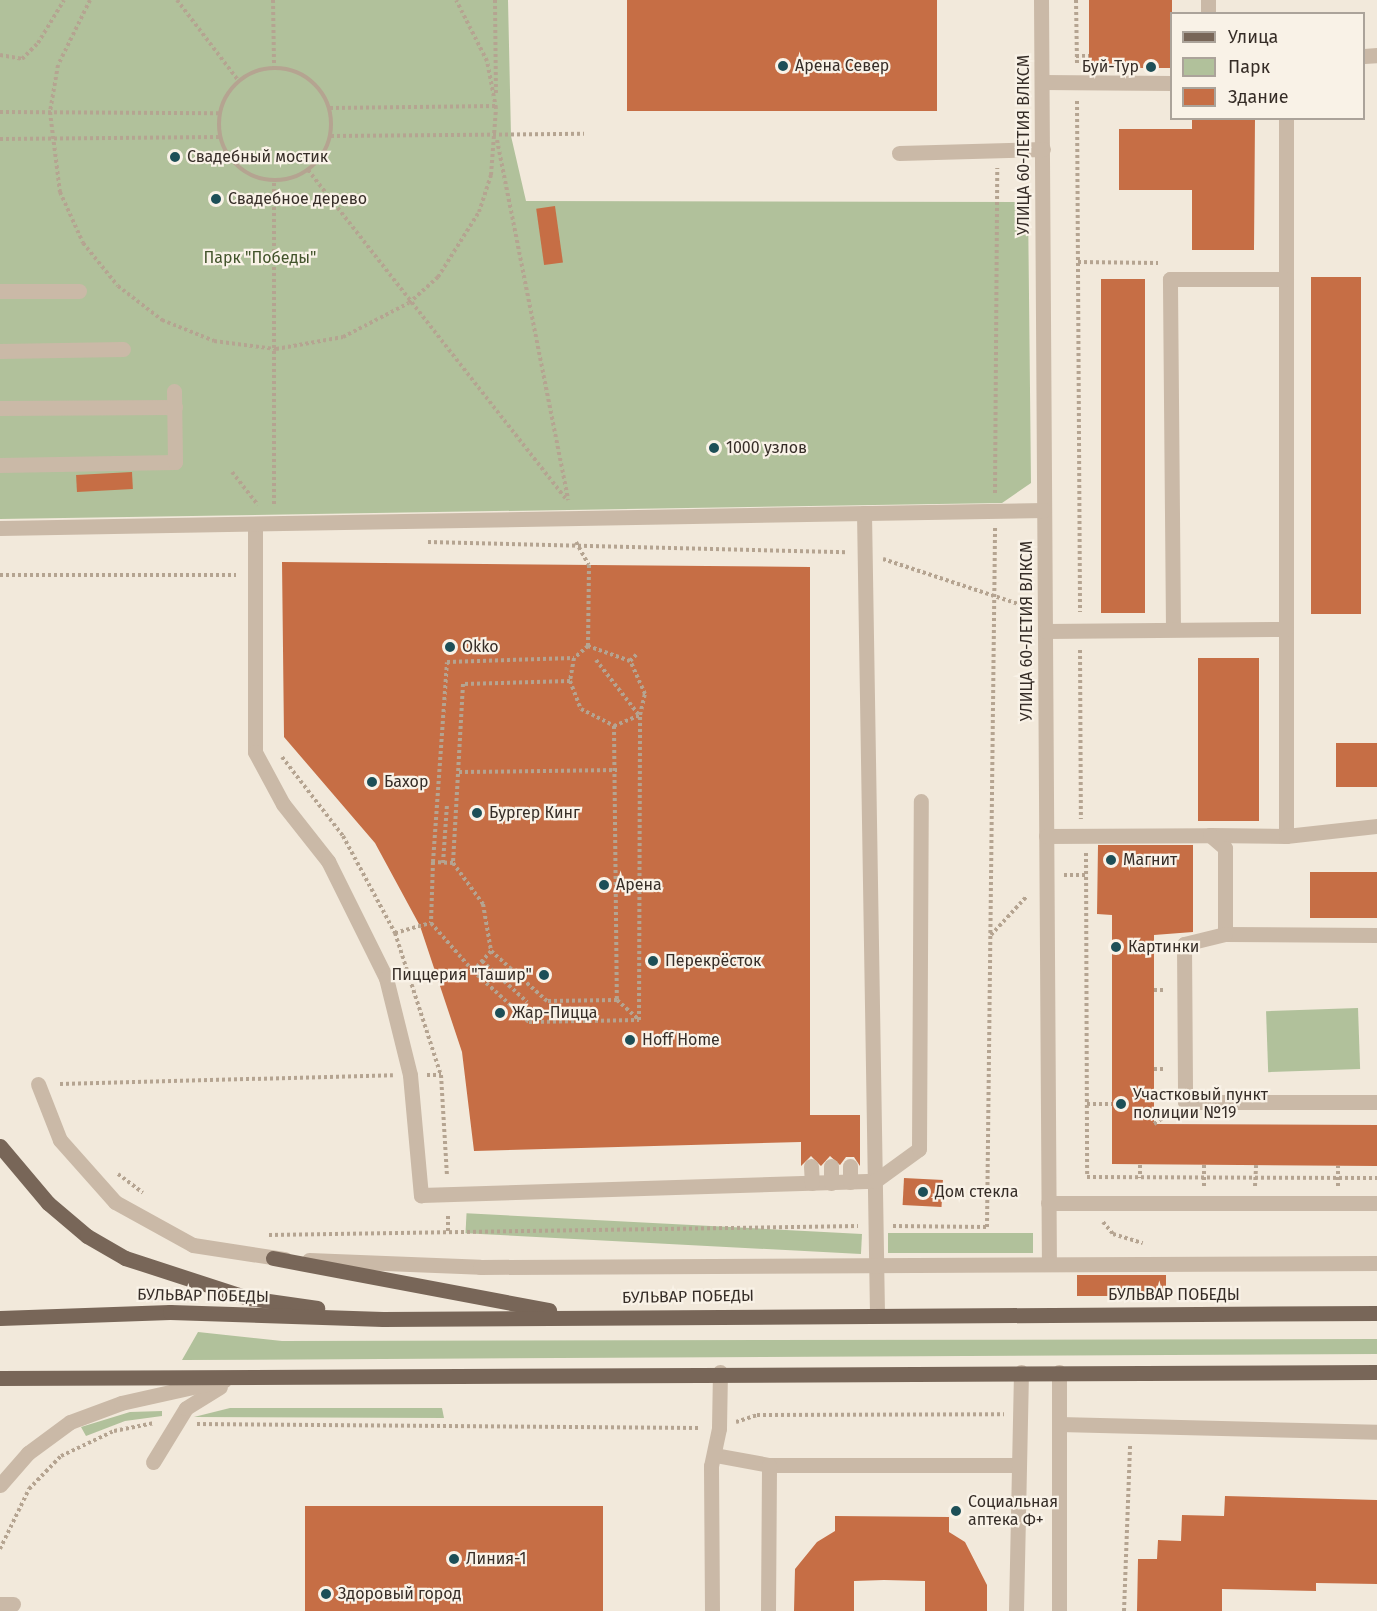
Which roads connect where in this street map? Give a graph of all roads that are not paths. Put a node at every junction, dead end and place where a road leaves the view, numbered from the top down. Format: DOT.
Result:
graph roads {
  1 [pos="1041,0"];
  2 [pos="1042,82"];
  3 [pos="1170,83"];
  4 [pos="1286,120"];
  5 [pos="1043,149"];
  6 [pos="899,153"];
  7 [pos="1286,279"];
  8 [pos="0,291"];
  9 [pos="80,291"];
  10 [pos="123,349"];
  11 [pos="0,351"];
  12 [pos="174,391"];
  13 [pos="175,407"];
  14 [pos="0,408"];
  15 [pos="0,465"];
  16 [pos="1044,510"];
  17 [pos="864,513"];
  18 [pos="255,524"];
  19 [pos="0,528"];
  20 [pos="1173,629"];
  21 [pos="1286,629"];
  22 [pos="1045,631"];
  23 [pos="921,801"];
  24 [pos="1377,826"];
  25 [pos="1210,835"];
  26 [pos="1046,836"];
  27 [pos="1286,836"];
  28 [pos="1225,934"];
  29 [pos="1377,935"];
  30 [pos="38,1084"];
  31 [pos="1377,1102"];
  32 [pos="0,1146"];
  33 [pos="811,1166"];
  34 [pos="831,1166"];
  35 [pos="850,1166"];
  36 [pos="875,1181"];
  37 [pos="850,1182"];
  38 [pos="831,1183"];
  39 [pos="812,1184"];
  40 [pos="1048,1203"];
  41 [pos="1377,1203"];
  42 [pos="273,1258"];
  43 [pos="1049,1262"];
  44 [pos="1377,1263"];
  45 [pos="877,1264"];
  46 [pos="1377,1313"];
  47 [pos="877,1314"];
  48 [pos="585,1316"];
  49 [pos="0,1318"];
  50 [pos="383,1318"];
  51 [pos="720,1372"];
  52 [pos="1021,1372"];
  53 [pos="1059,1372"];
  54 [pos="1377,1372"];
  55 [pos="247,1375"];
  56 [pos="0,1378"];
  57 [pos="1059,1424"];
  58 [pos="1377,1432"];
  59 [pos="715,1455"];
  60 [pos="153,1462"];
  61 [pos="769,1465"];
  62 [pos="1017,1465"];
  63 [pos="0,1485"];
  64 [pos="712,1611"];
  65 [pos="768,1611"];
  66 [pos="1016,1611"];
  67 [pos="1059,1611"];
  1 -- 2 [label="street, УЛИЦА 60-ЛЕТИЯ ВЛКСМ"];
  2 -- 3 [label="street"];
  2 -- 5 [label="street, УЛИЦА 60-ЛЕТИЯ ВЛКСМ"];
  4 -- 7 [label="street"];
  5 -- 6 [label="street"];
  5 -- 16 [label="street, УЛИЦА 60-ЛЕТИЯ ВЛКСМ"];
  7 -- 20 [label="street"];
  7 -- 21 [label="street"];
  8 -- 9 [label="street"];
  10 -- 11 [label="street"];
  12 -- 13 [label="street"];
  13 -- 14 [label="street"];
  13 -- 15 [label="street"];
  16 -- 17 [label="street"];
  16 -- 22 [label="street, УЛИЦА 60-ЛЕТИЯ ВЛКСМ"];
  17 -- 18 [label="street"];
  17 -- 36 [label="street"];
  18 -- 19 [label="street"];
  18 -- 39 [label="street"];
  20 -- 21 [label="street"];
  20 -- 22 [label="street"];
  21 -- 27 [label="street"];
  22 -- 26 [label="street, УЛИЦА 60-ЛЕТИЯ ВЛКСМ"];
  23 -- 36 [label="street"];
  24 -- 27 [label="street"];
  25 -- 26 [label="street"];
  25 -- 27 [label="street"];
  25 -- 28 [label="street"];
  26 -- 40 [label="street, УЛИЦА 60-ЛЕТИЯ ВЛКСМ"];
  28 -- 29 [label="street"];
  28 -- 31 [label="street"];
  30 -- 42 [label="street"];
  32 -- 50 [label="main road"];
  33 -- 39 [label="street"];
  34 -- 38 [label="street"];
  35 -- 37 [label="street"];
  36 -- 37 [label="street"];
  36 -- 45 [label="street"];
  37 -- 38 [label="street"];
  38 -- 39 [label="street"];
  40 -- 41 [label="street"];
  40 -- 43 [label="street, УЛИЦА 60-ЛЕТИЯ ВЛКСМ"];
  42 -- 45 [label="street"];
  42 -- 48 [label="main road"];
  43 -- 44 [label="street"];
  43 -- 45 [label="street"];
  45 -- 47 [label="street"];
  46 -- 47 [label="main road, БУЛЬВАР ПОБЕДЫ"];
  47 -- 48 [label="main road, БУЛЬВАР ПОБЕДЫ"];
  48 -- 50 [label="main road, БУЛЬВАР ПОБЕДЫ"];
  49 -- 50 [label="main road, БУЛЬВАР ПОБЕДЫ"];
  51 -- 52 [label="main road"];
  51 -- 55 [label="main road"];
  51 -- 59 [label="street"];
  52 -- 53 [label="main road"];
  52 -- 62 [label="street"];
  53 -- 54 [label="main road"];
  53 -- 57 [label="street"];
  55 -- 56 [label="main road"];
  55 -- 60 [label="street"];
  55 -- 63 [label="street"];
  57 -- 58 [label="street"];
  57 -- 67 [label="street"];
  59 -- 61 [label="street"];
  59 -- 64 [label="street"];
  61 -- 62 [label="street"];
  61 -- 65 [label="street"];
  62 -- 66 [label="street"];
}
